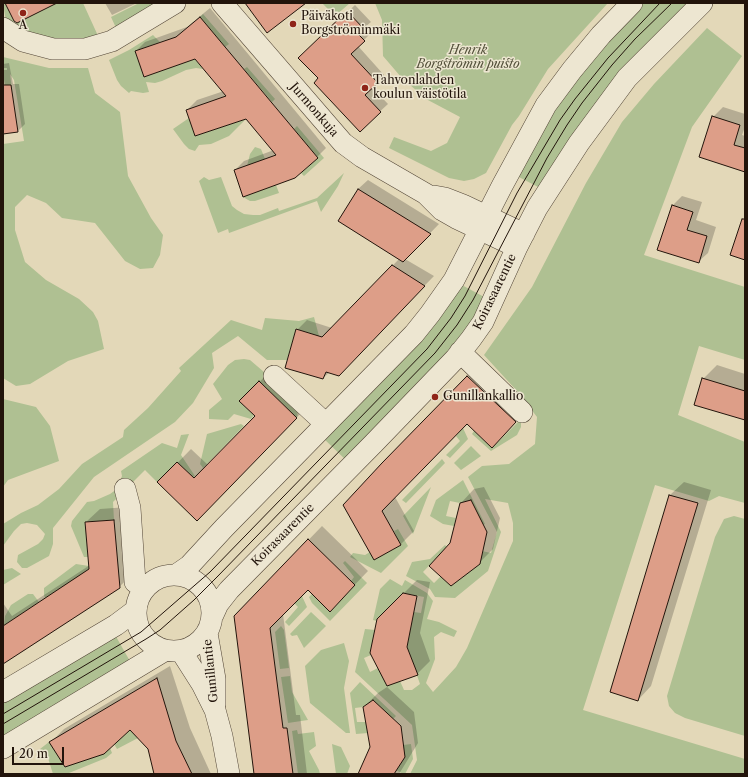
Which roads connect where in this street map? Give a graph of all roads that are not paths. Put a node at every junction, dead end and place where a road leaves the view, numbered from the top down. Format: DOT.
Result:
graph roads {
  1 [pos="175,3"];
  2 [pos="222,3"];
  3 [pos="632,3"];
  4 [pos="702,3"];
  5 [pos="3,28"];
  6 [pos="484,223"];
  7 [pos="520,240"];
  8 [pos="460,352"];
  9 [pos="274,376"];
  10 [pos="522,412"];
  11 [pos="326,424"];
  12 [pos="125,489"];
  13 [pos="176,575"];
  14 [pos="144,589"];
  15 [pos="136,610"];
  16 [pos="210,624"];
  17 [pos="173,651"];
  18 [pos="3,692"];
  19 [pos="215,710"];
  20 [pos="3,748"];
  21 [pos="229,774"];
  1 -- 5 [label="street"];
  2 -- 6 [label="street, Jurmonkuja"];
  3 -- 6 [label="street"];
  4 -- 7 [label="street, Koirasaarentie"];
  6 -- 7 [label="street, Jurmonkuja"];
  6 -- 11 [label="street"];
  7 -- 8 [label="street, Koirasaarentie"];
  8 -- 10 [label="street"];
  8 -- 16 [label="street, Koirasaarentie"];
  9 -- 11 [label="street"];
  11 -- 13 [label="street"];
  12 -- 14 [label="street"];
  13 -- 14 [label="street"];
  13 -- 16 [label="street"];
  14 -- 15 [label="street"];
  15 -- 17 [label="street"];
  15 -- 18 [label="street"];
  16 -- 17 [label="street"];
  16 -- 19 [label="street, Gunillantie"];
  17 -- 19 [label="street, Gunillantie"];
  17 -- 20 [label="street"];
  19 -- 21 [label="street, Gunillantie"];
}
